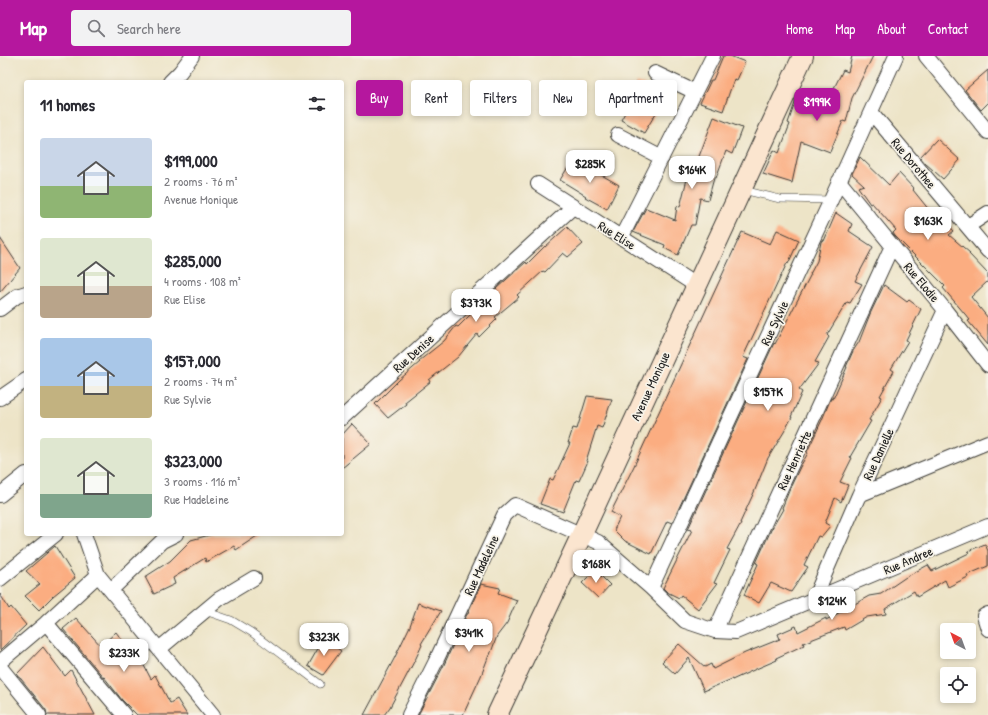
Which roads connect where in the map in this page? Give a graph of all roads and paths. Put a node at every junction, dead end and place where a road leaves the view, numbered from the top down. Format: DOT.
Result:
graph roads {
  1 [pos="192,56"];
  2 [pos="713,56"];
  3 [pos="803,56"];
  4 [pos="896,56"];
  5 [pos="926,56"];
  6 [pos="655,73"];
  7 [pos="172,80"];
  8 [pos="695,92"];
  9 [pos="871,112"];
  10 [pos="988,132"];
  11 [pos="618,135"];
  12 [pos="662,158"];
  13 [pos="839,181"];
  14 [pos="538,184"];
  15 [pos="741,190"];
  16 [pos="831,200"];
  17 [pos="573,207"];
  18 [pos="988,213"];
  19 [pos="968,226"];
  20 [pos="621,238"];
  21 [pos="892,246"];
  22 [pos="988,251"];
  23 [pos="697,286"];
  24 [pos="24,294"];
  25 [pos="0,309"];
  26 [pos="945,310"];
  27 [pos="988,365"];
  28 [pos="24,381"];
  29 [pos="0,398"];
  30 [pos="344,416"];
  31 [pos="988,442"];
  32 [pos="24,476"];
  33 [pos="0,495"];
  34 [pos="859,495"];
  35 [pos="988,526"];
  36 [pos="582,534"];
  37 [pos="54,536"];
  38 [pos="85,536"];
  39 [pos="161,537"];
  40 [pos="98,575"];
  41 [pos="254,578"];
  42 [pos="0,579"];
  43 [pos="651,588"];
  44 [pos="111,590"];
  45 [pos="814,599"];
  46 [pos="205,611"];
  47 [pos="46,623"];
  48 [pos="715,631"];
  49 [pos="159,649"];
  50 [pos="0,662"];
  51 [pos="0,667"];
  52 [pos="320,684"];
  53 [pos="39,715"];
  54 [pos="124,715"];
  55 [pos="213,715"];
  56 [pos="409,715"];
  57 [pos="497,715"];
  1 -- 7 [label="street"];
  2 -- 8 [label="street"];
  3 -- 15 [label="street, Avenue Monique"];
  4 -- 9 [label="street, Rue Sylvie"];
  5 -- 10 [label="street"];
  6 -- 8 [label="street"];
  8 -- 12 [label="street"];
  9 -- 13 [label="street, Rue Sylvie"];
  9 -- 19 [label="street, Rue Dorothee"];
  11 -- 12 [label="street"];
  12 -- 20 [label="street"];
  13 -- 16 [label="street, Rue Sylvie"];
  13 -- 21 [label="street, Rue Elodie"];
  14 -- 17 [label="street, Rue Elise"];
  15 -- 16 [label="lane"];
  15 -- 23 [label="street, Avenue Monique"];
  16 -- 43 [label="street, Rue Sylvie"];
  17 -- 20 [label="street, Rue Elise"];
  17 -- 30 [label="street, Rue Denise"];
  18 -- 19 [label="street"];
  19 -- 22 [label="street, Rue Dorothee"];
  20 -- 23 [label="street, Rue Elise"];
  21 -- 26 [label="street, Rue Elodie"];
  21 -- 48 [label="street, Rue Henriette"];
  23 -- 36 [label="street, Avenue Monique"];
  24 -- 25 [label="street"];
  26 -- 27 [label="street, Rue Elodie"];
  26 -- 34 [label="street, Rue Danielle"];
  28 -- 29 [label="street"];
  31 -- 34 [label="street"];
  32 -- 33 [label="street"];
  34 -- 45 [label="street, Rue Danielle"];
  35 -- 45 [label="street, Rue Andree"];
  36 -- 43 [label="street, Rue Andree"];
  36 -- 56 [label="street, Rue Madeleine"];
  36 -- 57 [label="street, Avenue Monique"];
  37 -- 42 [label="street"];
  38 -- 40 [label="street"];
  39 -- 44 [label="street"];
  40 -- 44 [label="street"];
  40 -- 47 [label="street"];
  41 -- 46 [label="street"];
  43 -- 48 [label="street, Rue Andree"];
  44 -- 49 [label="street"];
  45 -- 48 [label="street, Rue Andree"];
  46 -- 49 [label="street"];
  46 -- 52 [label="lane"];
  47 -- 50 [label="street"];
  47 -- 54 [label="street"];
  49 -- 55 [label="street"];
  51 -- 53 [label="street"];
}
